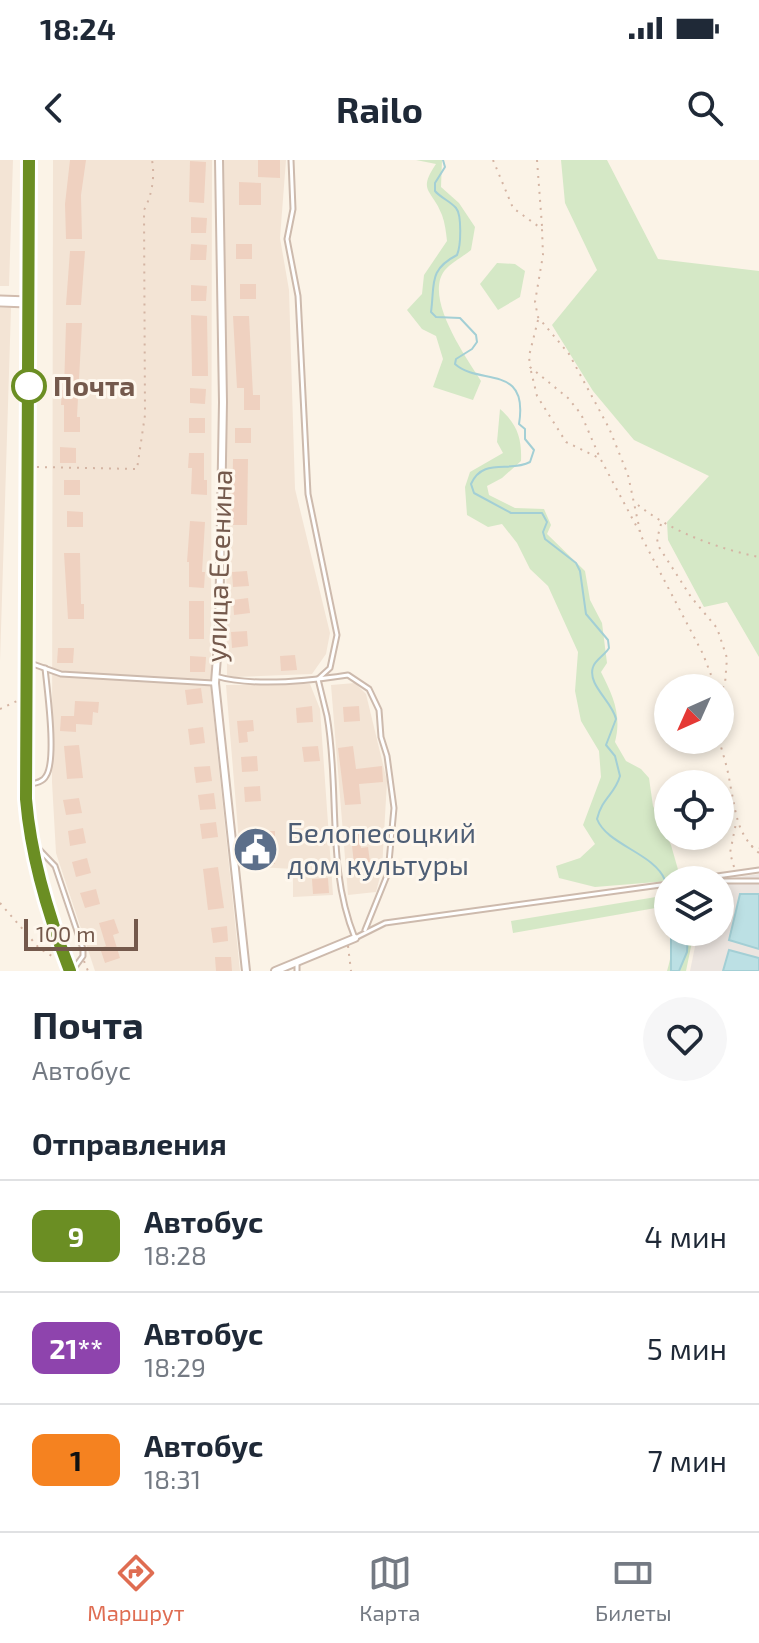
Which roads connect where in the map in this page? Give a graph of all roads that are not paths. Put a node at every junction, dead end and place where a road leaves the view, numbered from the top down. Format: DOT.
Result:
graph roads {
  1 [pos="29,160"];
  2 [pos="219,160"];
  3 [pos="291,160"];
  4 [pos="0,301"];
  5 [pos="29,302"];
  6 [pos="27,662"];
  7 [pos="45,668"];
  8 [pos="215,679"];
  9 [pos="318,679"];
  10 [pos="26,785"];
  11 [pos="31,841"];
  12 [pos="759,870"];
  13 [pos="734,873"];
  14 [pos="734,880"];
  15 [pos="759,881"];
  16 [pos="654,886"];
  17 [pos="364,932"];
  18 [pos="355,938"];
  19 [pos="297,962"];
  20 [pos="70,969"];
  21 [pos="246,971"];
  22 [pos="275,971"];
  23 [pos="297,971"];
  1 -- 5 [label="main road"];
  2 -- 8 [label="street, улица Есенина"];
  3 -- 9 [label="lane"];
  4 -- 5 [label="main road"];
  5 -- 6 [label="main road"];
  6 -- 7 [label="lane"];
  6 -- 10 [label="main road"];
  7 -- 8 [label="lane"];
  7 -- 10 [label="lane"];
  8 -- 9 [label="lane"];
  8 -- 21 [label="street, улица Есенина"];
  9 -- 17 [label="lane"];
  9 -- 18 [label="lane"];
  10 -- 11 [label="main road"];
  11 -- 20 [label="main road"];
  11 -- 20 [label="lane"];
  12 -- 13 [label="lane"];
  14 -- 15 [label="lane"];
  16 -- 17 [label="lane"];
  17 -- 18 [label="lane"];
  18 -- 19 [label="street"];
  19 -- 22 [label="street"];
  19 -- 23 [label="lane"];
}
